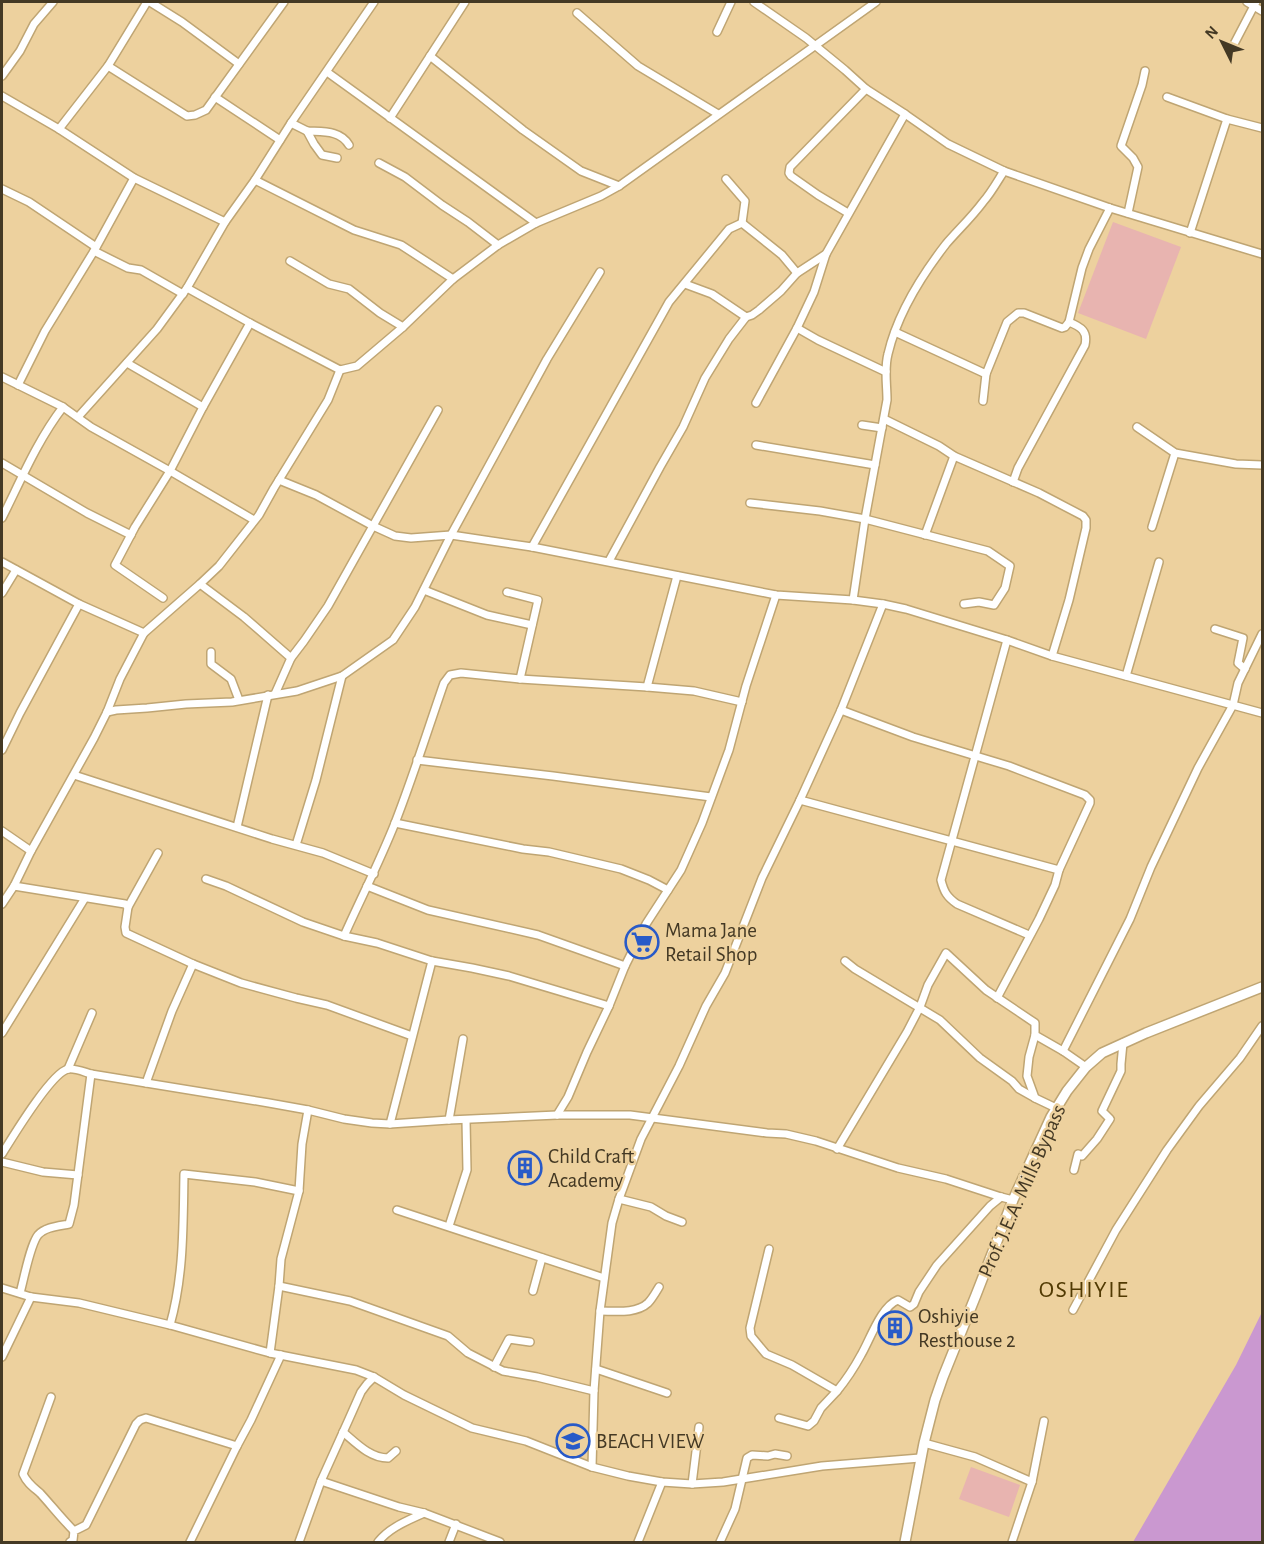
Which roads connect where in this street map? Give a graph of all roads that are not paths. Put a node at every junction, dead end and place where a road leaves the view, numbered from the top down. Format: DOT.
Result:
graph roads {
  1 [pos="53,2"];
  2 [pos="148,2"];
  3 [pos="284,2"];
  4 [pos="374,2"];
  5 [pos="465,2"];
  6 [pos="731,2"];
  7 [pos="754,2"];
  8 [pos="876,2"];
  9 [pos="1252,3"];
  10 [pos="1263,11"];
  11 [pos="577,13"];
  12 [pos="717,32"];
  13 [pos="815,45"];
  14 [pos="1233,46"];
  15 [pos="430,56"];
  16 [pos="239,64"];
  17 [pos="108,66"];
  18 [pos="1145,71"];
  19 [pos="327,72"];
  20 [pos="2,76"];
  21 [pos="866,89"];
  22 [pos="2,96"];
  23 [pos="215,97"];
  24 [pos="1167,97"];
  25 [pos="718,114"];
  26 [pos="905,114"];
  27 [pos="390,118"];
  28 [pos="1227,119"];
  29 [pos="291,123"];
  30 [pos="1263,128"];
  31 [pos="59,129"];
  32 [pos="307,131"];
  33 [pos="280,140"];
  34 [pos="349,145"];
  35 [pos="337,158"];
  36 [pos="379,163"];
  37 [pos="1004,171"];
  38 [pos="134,178"];
  39 [pos="726,179"];
  40 [pos="255,180"];
  41 [pos="619,186"];
  42 [pos="2,189"];
  43 [pos="1110,208"];
  44 [pos="848,213"];
  45 [pos="1128,213"];
  46 [pos="225,222"];
  47 [pos="536,223"];
  48 [pos="742,223"];
  49 [pos="1190,233"];
  50 [pos="498,245"];
  51 [pos="95,249"];
  52 [pos="826,254"];
  53 [pos="1263,254"];
  54 [pos="290,261"];
  55 [pos="600,272"];
  56 [pos="798,273"];
  57 [pos="453,279"];
  58 [pos="685,284"];
  59 [pos="185,291"];
  60 [pos="746,317"];
  61 [pos="1069,322"];
  62 [pos="250,323"];
  63 [pos="403,327"];
  64 [pos="797,328"];
  65 [pos="895,332"];
  66 [pos="127,363"];
  67 [pos="340,370"];
  68 [pos="886,372"];
  69 [pos="986,374"];
  70 [pos="2,377"];
  71 [pos="18,386"];
  72 [pos="983,401"];
  73 [pos="756,403"];
  74 [pos="63,407"];
  75 [pos="203,407"];
  76 [pos="438,410"];
  77 [pos="78,417"];
  78 [pos="884,419"];
  79 [pos="862,425"];
  80 [pos="1137,427"];
  81 [pos="882,428"];
  82 [pos="756,445"];
  83 [pos="1175,453"];
  84 [pos="954,456"];
  85 [pos="2,464"];
  86 [pos="874,465"];
  87 [pos="1263,465"];
  88 [pos="170,471"];
  89 [pos="22,474"];
  90 [pos="279,480"];
  91 [pos="1012,482"];
  92 [pos="750,503"];
  93 [pos="2,518"];
  94 [pos="865,519"];
  95 [pos="254,520"];
  96 [pos="373,526"];
  97 [pos="1152,527"];
  98 [pos="131,535"];
  99 [pos="925,535"];
  100 [pos="452,536"];
  101 [pos="532,547"];
  102 [pos="609,561"];
  103 [pos="2,562"];
  104 [pos="1159,562"];
  105 [pos="16,570"];
  106 [pos="677,576"];
  107 [pos="200,584"];
  108 [pos="424,590"];
  109 [pos="507,592"];
  110 [pos="2,593"];
  111 [pos="777,595"];
  112 [pos="163,598"];
  113 [pos="853,600"];
  114 [pos="79,604"];
  115 [pos="883,604"];
  116 [pos="964,604"];
  117 [pos="532,625"];
  118 [pos="1215,629"];
  119 [pos="144,633"];
  120 [pos="1263,634"];
  121 [pos="1007,640"];
  122 [pos="211,652"];
  123 [pos="1052,656"];
  124 [pos="291,658"];
  125 [pos="1245,669"];
  126 [pos="342,676"];
  127 [pos="1126,676"];
  128 [pos="520,679"];
  129 [pos="647,687"];
  130 [pos="272,695"];
  131 [pos="239,700"];
  132 [pos="742,702"];
  133 [pos="1233,705"];
  134 [pos="841,710"];
  135 [pos="107,712"];
  136 [pos="1263,713"];
  137 [pos="2,750"];
  138 [pos="975,756"];
  139 [pos="417,760"];
  140 [pos="74,775"];
  141 [pos="711,796"];
  142 [pos="800,800"];
  143 [pos="395,823"];
  144 [pos="237,827"];
  145 [pos="2,831"];
  146 [pos="952,840"];
  147 [pos="296,845"];
  148 [pos="31,851"];
  149 [pos="158,853"];
  150 [pos="1059,870"];
  151 [pos="374,874"];
  152 [pos="206,879"];
  153 [pos="14,886"];
  154 [pos="367,886"];
  155 [pos="668,890"];
  156 [pos="85,898"];
  157 [pos="2,904"];
  158 [pos="128,907"];
  159 [pos="1029,935"];
  160 [pos="344,936"];
  161 [pos="432,961"];
  162 [pos="845,961"];
  163 [pos="193,964"];
  164 [pos="625,966"];
  165 [pos="1263,987"];
  166 [pos="997,998"];
  167 [pos="609,1006"];
  168 [pos="920,1007"];
  169 [pos="92,1013"];
  170 [pos="1263,1026"];
  171 [pos="2,1033"];
  172 [pos="1035,1035"];
  173 [pos="412,1036"];
  174 [pos="464,1039"];
  175 [pos="1123,1042"];
  176 [pos="1064,1051"];
  177 [pos="1086,1067"];
  178 [pos="68,1069"];
  179 [pos="91,1074"];
  180 [pos="146,1083"];
  181 [pos="1035,1098"];
  182 [pos="1056,1108"];
  183 [pos="308,1110"];
  184 [pos="557,1115"];
  185 [pos="651,1119"];
  186 [pos="449,1120"];
  187 [pos="466,1120"];
  188 [pos="390,1124"];
  189 [pos="837,1149"];
  190 [pos="2,1154"];
  191 [pos="2,1162"];
  192 [pos="1074,1170"];
  193 [pos="78,1175"];
  194 [pos="299,1191"];
  195 [pos="1001,1197"];
  196 [pos="619,1199"];
  197 [pos="1013,1200"];
  198 [pos="397,1210"];
  199 [pos="682,1222"];
  200 [pos="449,1226"];
  201 [pos="769,1249"];
  202 [pos="542,1258"];
  203 [pos="604,1278"];
  204 [pos="279,1286"];
  205 [pos="659,1287"];
  206 [pos="2,1288"];
  207 [pos="533,1291"];
  208 [pos="20,1293"];
  209 [pos="31,1297"];
  210 [pos="1073,1310"];
  211 [pos="600,1311"];
  212 [pos="170,1325"];
  213 [pos="530,1342"];
  214 [pos="270,1353"];
  215 [pos="280,1355"];
  216 [pos="2,1357"];
  217 [pos="494,1367"];
  218 [pos="596,1369"];
  219 [pos="374,1377"];
  220 [pos="594,1391"];
  221 [pos="837,1391"];
  222 [pos="667,1393"];
  223 [pos="51,1397"];
  224 [pos="779,1418"];
  225 [pos="1044,1421"];
  226 [pos="699,1427"];
  227 [pos="343,1432"];
  228 [pos="924,1443"];
  229 [pos="237,1446"];
  230 [pos="396,1451"];
  231 [pos="787,1456"];
  232 [pos="920,1458"];
  233 [pos="592,1467"];
  234 [pos="742,1479"];
  235 [pos="321,1481"];
  236 [pos="662,1482"];
  237 [pos="1032,1482"];
  238 [pos="692,1484"];
  239 [pos="424,1513"];
  240 [pos="456,1524"];
  241 [pos="74,1531"];
  242 [pos="74,1542"];
  243 [pos="190,1542"];
  244 [pos="299,1542"];
  245 [pos="378,1542"];
  246 [pos="449,1542"];
  247 [pos="500,1542"];
  248 [pos="638,1542"];
  249 [pos="720,1542"];
  250 [pos="905,1542"];
  251 [pos="1012,1542"];
  1 -- 20 [label="street"];
  2 -- 16 [label="street"];
  2 -- 17 [label="street"];
  3 -- 16 [label="street"];
  4 -- 19 [label="street"];
  5 -- 15 [label="street"];
  6 -- 12 [label="street"];
  7 -- 13 [label="street"];
  8 -- 13 [label="street"];
  9 -- 10 [label="street"];
  9 -- 14 [label="street"];
  11 -- 25 [label="street"];
  13 -- 21 [label="street"];
  13 -- 25 [label="street"];
  15 -- 27 [label="street"];
  15 -- 41 [label="street"];
  16 -- 23 [label="street"];
  17 -- 23 [label="street"];
  17 -- 31 [label="street"];
  18 -- 45 [label="street"];
  19 -- 27 [label="street"];
  19 -- 29 [label="street"];
  21 -- 26 [label="street"];
  21 -- 44 [label="street"];
  22 -- 31 [label="street"];
  23 -- 33 [label="street"];
  24 -- 28 [label="street"];
  25 -- 41 [label="street"];
  26 -- 37 [label="street"];
  26 -- 44 [label="street"];
  27 -- 47 [label="street"];
  28 -- 30 [label="street"];
  28 -- 49 [label="street"];
  29 -- 32 [label="street"];
  29 -- 33 [label="street"];
  31 -- 38 [label="street"];
  32 -- 34 [label="street"];
  32 -- 35 [label="street"];
  33 -- 40 [label="street"];
  36 -- 50 [label="street"];
  37 -- 43 [label="street"];
  37 -- 65 [label="street"];
  38 -- 46 [label="street"];
  38 -- 51 [label="street"];
  39 -- 48 [label="street"];
  40 -- 46 [label="street"];
  40 -- 57 [label="street"];
  41 -- 47 [label="street"];
  42 -- 51 [label="street"];
  43 -- 45 [label="street"];
  43 -- 61 [label="street"];
  44 -- 52 [label="street"];
  45 -- 49 [label="street"];
  46 -- 59 [label="street"];
  47 -- 50 [label="street"];
  48 -- 56 [label="street"];
  48 -- 58 [label="street"];
  49 -- 53 [label="street"];
  50 -- 57 [label="street"];
  51 -- 59 [label="street"];
  51 -- 71 [label="street"];
  52 -- 56 [label="street"];
  52 -- 64 [label="street"];
  54 -- 63 [label="street"];
  55 -- 100 [label="street"];
  56 -- 60 [label="street"];
  57 -- 63 [label="street"];
  58 -- 60 [label="street"];
  58 -- 101 [label="street"];
  59 -- 62 [label="street"];
  59 -- 66 [label="street"];
  60 -- 102 [label="street"];
  61 -- 69 [label="street"];
  61 -- 91 [label="street"];
  62 -- 67 [label="street"];
  62 -- 75 [label="street"];
  63 -- 67 [label="street"];
  64 -- 68 [label="street"];
  64 -- 73 [label="street"];
  65 -- 68 [label="street"];
  65 -- 69 [label="street"];
  66 -- 75 [label="street"];
  66 -- 77 [label="street"];
  67 -- 90 [label="street"];
  68 -- 78 [label="street"];
  69 -- 72 [label="street"];
  70 -- 71 [label="street"];
  71 -- 74 [label="street"];
  74 -- 77 [label="street"];
  74 -- 89 [label="street"];
  75 -- 88 [label="street"];
  76 -- 96 [label="street"];
  77 -- 88 [label="street"];
  78 -- 81 [label="street"];
  78 -- 84 [label="street"];
  79 -- 81 [label="street"];
  80 -- 83 [label="street"];
  81 -- 86 [label="street"];
  82 -- 86 [label="street"];
  83 -- 87 [label="street"];
  83 -- 97 [label="street"];
  84 -- 91 [label="street"];
  84 -- 99 [label="street"];
  85 -- 89 [label="street"];
  86 -- 94 [label="street"];
  88 -- 95 [label="street"];
  88 -- 98 [label="street"];
  89 -- 93 [label="street"];
  89 -- 98 [label="street"];
  90 -- 95 [label="street"];
  90 -- 96 [label="street"];
  91 -- 123 [label="street"];
  92 -- 94 [label="street"];
  94 -- 99 [label="street"];
  94 -- 113 [label="street"];
  95 -- 107 [label="street"];
  96 -- 100 [label="street"];
  96 -- 124 [label="street"];
  98 -- 112 [label="street"];
  99 -- 116 [label="street"];
  100 -- 101 [label="street"];
  100 -- 108 [label="street"];
  101 -- 102 [label="street"];
  102 -- 106 [label="street"];
  103 -- 105 [label="street"];
  104 -- 127 [label="street"];
  105 -- 110 [label="street"];
  105 -- 114 [label="street"];
  106 -- 111 [label="street"];
  106 -- 129 [label="street"];
  107 -- 119 [label="street"];
  107 -- 124 [label="street"];
  108 -- 117 [label="street"];
  108 -- 126 [label="street"];
  109 -- 117 [label="street"];
  111 -- 113 [label="street"];
  111 -- 132 [label="street"];
  113 -- 115 [label="street"];
  114 -- 119 [label="street"];
  114 -- 137 [label="street"];
  115 -- 121 [label="street"];
  115 -- 134 [label="street"];
  117 -- 128 [label="street"];
  118 -- 125 [label="street"];
  119 -- 135 [label="street"];
  120 -- 125 [label="street"];
  121 -- 123 [label="street"];
  121 -- 138 [label="street"];
  122 -- 131 [label="street"];
  123 -- 127 [label="street"];
  124 -- 130 [label="street"];
  125 -- 133 [label="street"];
  126 -- 130 [label="street"];
  126 -- 147 [label="street"];
  127 -- 133 [label="street"];
  128 -- 129 [label="street"];
  128 -- 139 [label="street"];
  129 -- 132 [label="street"];
  130 -- 131 [label="street"];
  130 -- 144 [label="street"];
  131 -- 135 [label="street"];
  132 -- 141 [label="street"];
  133 -- 136 [label="street"];
  133 -- 176 [label="street"];
  134 -- 138 [label="street"];
  134 -- 142 [label="street"];
  135 -- 140 [label="street"];
  138 -- 146 [label="street"];
  138 -- 150 [label="street"];
  139 -- 141 [label="street"];
  139 -- 143 [label="street"];
  140 -- 144 [label="street"];
  140 -- 148 [label="street"];
  141 -- 155 [label="street"];
  142 -- 146 [label="street"];
  142 -- 185 [label="street"];
  143 -- 151 [label="street"];
  143 -- 155 [label="street"];
  144 -- 147 [label="street"];
  145 -- 148 [label="street"];
  146 -- 150 [label="street"];
  146 -- 159 [label="street"];
  147 -- 151 [label="street"];
  148 -- 153 [label="street"];
  149 -- 158 [label="street"];
  150 -- 159 [label="street"];
  151 -- 154 [label="street"];
  152 -- 160 [label="street"];
  153 -- 156 [label="street"];
  153 -- 157 [label="street"];
  154 -- 160 [label="street"];
  154 -- 164 [label="street"];
  155 -- 164 [label="street"];
  156 -- 158 [label="street"];
  156 -- 171 [label="street"];
  158 -- 163 [label="street"];
  159 -- 166 [label="street"];
  160 -- 161 [label="street"];
  161 -- 167 [label="street"];
  161 -- 173 [label="street"];
  162 -- 168 [label="street"];
  163 -- 173 [label="street"];
  163 -- 180 [label="street"];
  164 -- 167 [label="street"];
  165 -- 175 [label="street, Prof. J.E.A. Mills Bypass"];
  166 -- 168 [label="street"];
  166 -- 172 [label="street"];
  167 -- 184 [label="street"];
  168 -- 181 [label="street"];
  168 -- 189 [label="street"];
  169 -- 178 [label="street"];
  170 -- 210 [label="street"];
  172 -- 176 [label="street"];
  172 -- 181 [label="street"];
  173 -- 188 [label="street"];
  174 -- 186 [label="street"];
  175 -- 177 [label="street, Prof. J.E.A. Mills Bypass"];
  175 -- 192 [label="street"];
  176 -- 177 [label="street"];
  177 -- 182 [label="street, Prof. J.E.A. Mills Bypass"];
  178 -- 179 [label="street"];
  178 -- 190 [label="street"];
  179 -- 180 [label="street"];
  179 -- 193 [label="street"];
  180 -- 183 [label="street"];
  181 -- 182 [label="street"];
  182 -- 197 [label="street, Prof. J.E.A. Mills Bypass"];
  183 -- 188 [label="street"];
  183 -- 194 [label="street"];
  184 -- 185 [label="street"];
  184 -- 187 [label="street"];
  185 -- 189 [label="street"];
  185 -- 196 [label="street"];
  186 -- 187 [label="street"];
  186 -- 188 [label="street"];
  187 -- 200 [label="street"];
  189 -- 195 [label="street"];
  191 -- 193 [label="street"];
  193 -- 208 [label="street"];
  194 -- 204 [label="street"];
  194 -- 212 [label="street"];
  195 -- 197 [label="street"];
  195 -- 221 [label="street"];
  196 -- 199 [label="street"];
  196 -- 203 [label="street"];
  197 -- 228 [label="street, Prof. J.E.A. Mills Bypass"];
  198 -- 200 [label="street"];
  200 -- 202 [label="street"];
  201 -- 221 [label="street"];
  202 -- 203 [label="street"];
  202 -- 207 [label="street"];
  203 -- 211 [label="street"];
  204 -- 214 [label="street"];
  204 -- 217 [label="street"];
  205 -- 211 [label="street"];
  206 -- 208 [label="street"];
  208 -- 209 [label="street"];
  209 -- 212 [label="street"];
  209 -- 216 [label="street"];
  211 -- 218 [label="street"];
  212 -- 214 [label="street"];
  213 -- 217 [label="street"];
  214 -- 215 [label="street"];
  215 -- 219 [label="street"];
  215 -- 229 [label="street"];
  217 -- 220 [label="street"];
  218 -- 220 [label="street"];
  218 -- 222 [label="street"];
  219 -- 227 [label="street"];
  219 -- 233 [label="street"];
  220 -- 233 [label="street"];
  221 -- 224 [label="street"];
  223 -- 241 [label="street"];
  225 -- 237 [label="street"];
  226 -- 238 [label="street"];
  227 -- 230 [label="street"];
  227 -- 235 [label="street"];
  228 -- 232 [label="street, Prof. J.E.A. Mills Bypass"];
  228 -- 237 [label="street"];
  229 -- 241 [label="street"];
  229 -- 243 [label="street"];
  231 -- 234 [label="street"];
  232 -- 234 [label="street"];
  232 -- 250 [label="street, Prof. J.E.A. Mills Bypass"];
  233 -- 236 [label="street"];
  234 -- 238 [label="street"];
  234 -- 249 [label="street"];
  235 -- 239 [label="street"];
  235 -- 244 [label="street"];
  236 -- 238 [label="street"];
  236 -- 248 [label="street"];
  237 -- 251 [label="street"];
  239 -- 240 [label="street"];
  239 -- 245 [label="street"];
  240 -- 246 [label="street"];
  240 -- 247 [label="street"];
  241 -- 242 [label="street"];
}
